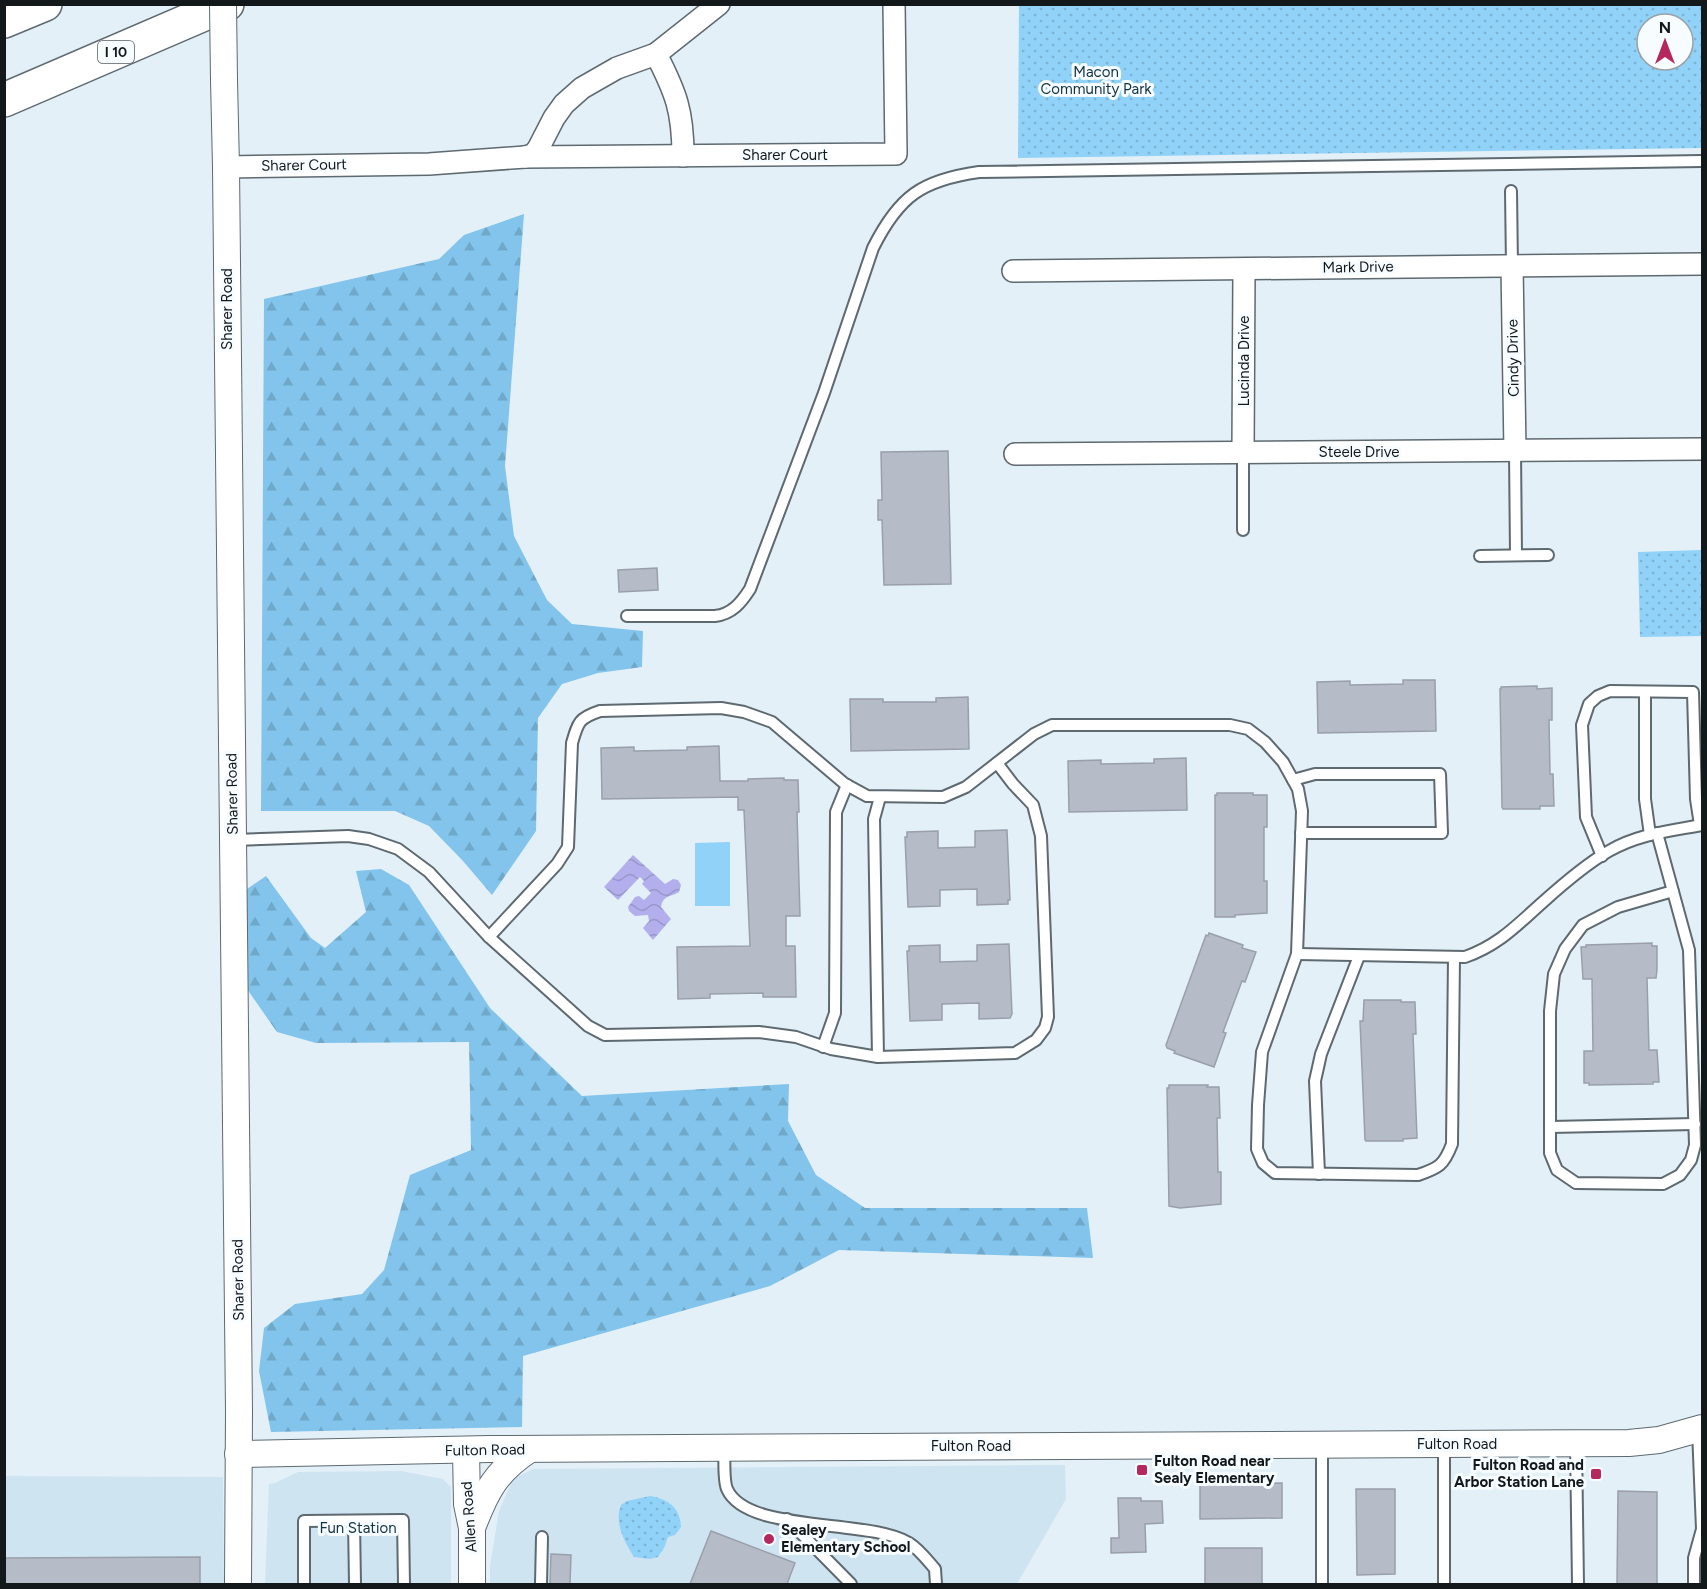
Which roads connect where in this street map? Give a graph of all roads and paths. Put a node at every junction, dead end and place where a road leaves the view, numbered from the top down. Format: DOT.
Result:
graph roads {
  1 [pos="45,4"];
  2 [pos="225,4"];
  3 [pos="718,4"];
  4 [pos="894,4"];
  5 [pos="4,21"];
  6 [pos="656,54"];
  7 [pos="4,100"];
  8 [pos="683,156"];
  9 [pos="525,157"];
  10 [pos="1702,161"];
  11 [pos="226,166"];
  12 [pos="1511,191"];
  13 [pos="1702,264"];
  14 [pos="1512,266"];
  15 [pos="1244,269"];
  16 [pos="1013,271"];
  17 [pos="1702,449"];
  18 [pos="1515,450"];
  19 [pos="1243,453"];
  20 [pos="1015,454"];
  21 [pos="1243,530"];
  22 [pos="1516,555"];
  23 [pos="1548,555"];
  24 [pos="1480,556"];
  25 [pos="627,616"];
  26 [pos="1645,692"];
  27 [pos="997,763"];
  28 [pos="1293,780"];
  29 [pos="847,785"];
  30 [pos="880,796"];
  31 [pos="1701,825"];
  32 [pos="1301,833"];
  33 [pos="1654,834"];
  34 [pos="233,840"];
  35 [pos="1602,856"];
  36 [pos="1673,891"];
  37 [pos="489,937"];
  38 [pos="1297,954"];
  39 [pos="1359,956"];
  40 [pos="1454,957"];
  41 [pos="1697,1024"];
  42 [pos="823,1047"];
  43 [pos="878,1057"];
  44 [pos="1695,1124"];
  45 [pos="1550,1127"];
  46 [pos="1319,1174"];
  47 [pos="1700,1429"];
  48 [pos="1322,1444"];
  49 [pos="1444,1444"];
  50 [pos="1576,1444"];
  51 [pos="724,1448"];
  52 [pos="530,1449"];
  53 [pos="466,1450"];
  54 [pos="238,1454"];
  55 [pos="787,1519"];
  56 [pos="354,1521"];
  57 [pos="472,1528"];
  58 [pos="542,1536"];
  59 [pos="238,1584"];
  60 [pos="304,1584"];
  61 [pos="355,1584"];
  62 [pos="404,1584"];
  63 [pos="472,1584"];
  64 [pos="541,1584"];
  65 [pos="850,1584"];
  66 [pos="936,1584"];
  67 [pos="1322,1584"];
  68 [pos="1444,1584"];
  69 [pos="1578,1584"];
  70 [pos="1694,1584"];
  1 -- 5 [label="highway"];
  2 -- 7 [label="highway, I 10"];
  2 -- 11 [label="street, Sharer Road, bridge"];
  3 -- 6 [label="street"];
  4 -- 8 [label="street, Sharer Court"];
  6 -- 8 [label="street"];
  6 -- 9 [label="street"];
  8 -- 9 [label="street, Sharer Court"];
  9 -- 11 [label="street, Sharer Court"];
  10 -- 25 [label="lane"];
  11 -- 34 [label="street, Sharer Road"];
  12 -- 14 [label="lane"];
  13 -- 14 [label="street, Mark Drive"];
  14 -- 15 [label="street, Mark Drive"];
  14 -- 18 [label="street, Cindy Drive"];
  15 -- 16 [label="street, Mark Drive"];
  15 -- 19 [label="street, Lucinda Drive"];
  17 -- 18 [label="street, Steele Drive"];
  18 -- 19 [label="street, Steele Drive"];
  18 -- 22 [label="lane"];
  19 -- 20 [label="street, Steele Drive"];
  19 -- 21 [label="lane"];
  22 -- 23 [label="lane"];
  22 -- 24 [label="lane"];
  26 -- 31 [label="lane"];
  26 -- 33 [label="lane"];
  26 -- 35 [label="lane"];
  27 -- 28 [label="lane"];
  27 -- 30 [label="lane"];
  27 -- 43 [label="lane"];
  28 -- 32 [label="lane"];
  28 -- 32 [label="lane"];
  29 -- 30 [label="lane"];
  29 -- 37 [label="lane"];
  29 -- 42 [label="lane"];
  30 -- 43 [label="lane"];
  31 -- 33 [label="lane"];
  32 -- 38 [label="lane"];
  33 -- 35 [label="lane"];
  33 -- 36 [label="lane"];
  34 -- 37 [label="lane"];
  34 -- 54 [label="street, Sharer Road"];
  35 -- 40 [label="lane"];
  36 -- 41 [label="lane"];
  36 -- 45 [label="lane"];
  37 -- 42 [label="lane"];
  38 -- 39 [label="lane"];
  38 -- 46 [label="lane"];
  39 -- 40 [label="lane"];
  39 -- 46 [label="lane"];
  40 -- 46 [label="lane"];
  41 -- 44 [label="lane"];
  42 -- 43 [label="lane"];
  44 -- 45 [label="lane"];
  44 -- 45 [label="lane"];
  47 -- 50 [label="street, Fulton Road"];
  47 -- 70 [label="lane"];
  48 -- 49 [label="street, Fulton Road"];
  48 -- 51 [label="street, Fulton Road"];
  48 -- 67 [label="lane"];
  49 -- 50 [label="street, Fulton Road"];
  49 -- 68 [label="lane"];
  50 -- 69 [label="lane"];
  51 -- 52 [label="street, Fulton Road"];
  51 -- 55 [label="lane"];
  52 -- 53 [label="street, Fulton Road"];
  52 -- 57 [label="street"];
  53 -- 54 [label="street, Fulton Road"];
  53 -- 57 [label="street, Allen Road"];
  54 -- 59 [label="street, Sharer Road"];
  55 -- 65 [label="lane"];
  55 -- 66 [label="lane"];
  56 -- 60 [label="lane"];
  56 -- 61 [label="lane"];
  56 -- 62 [label="lane"];
  57 -- 63 [label="street, Allen Road"];
  58 -- 64 [label="lane"];
}
